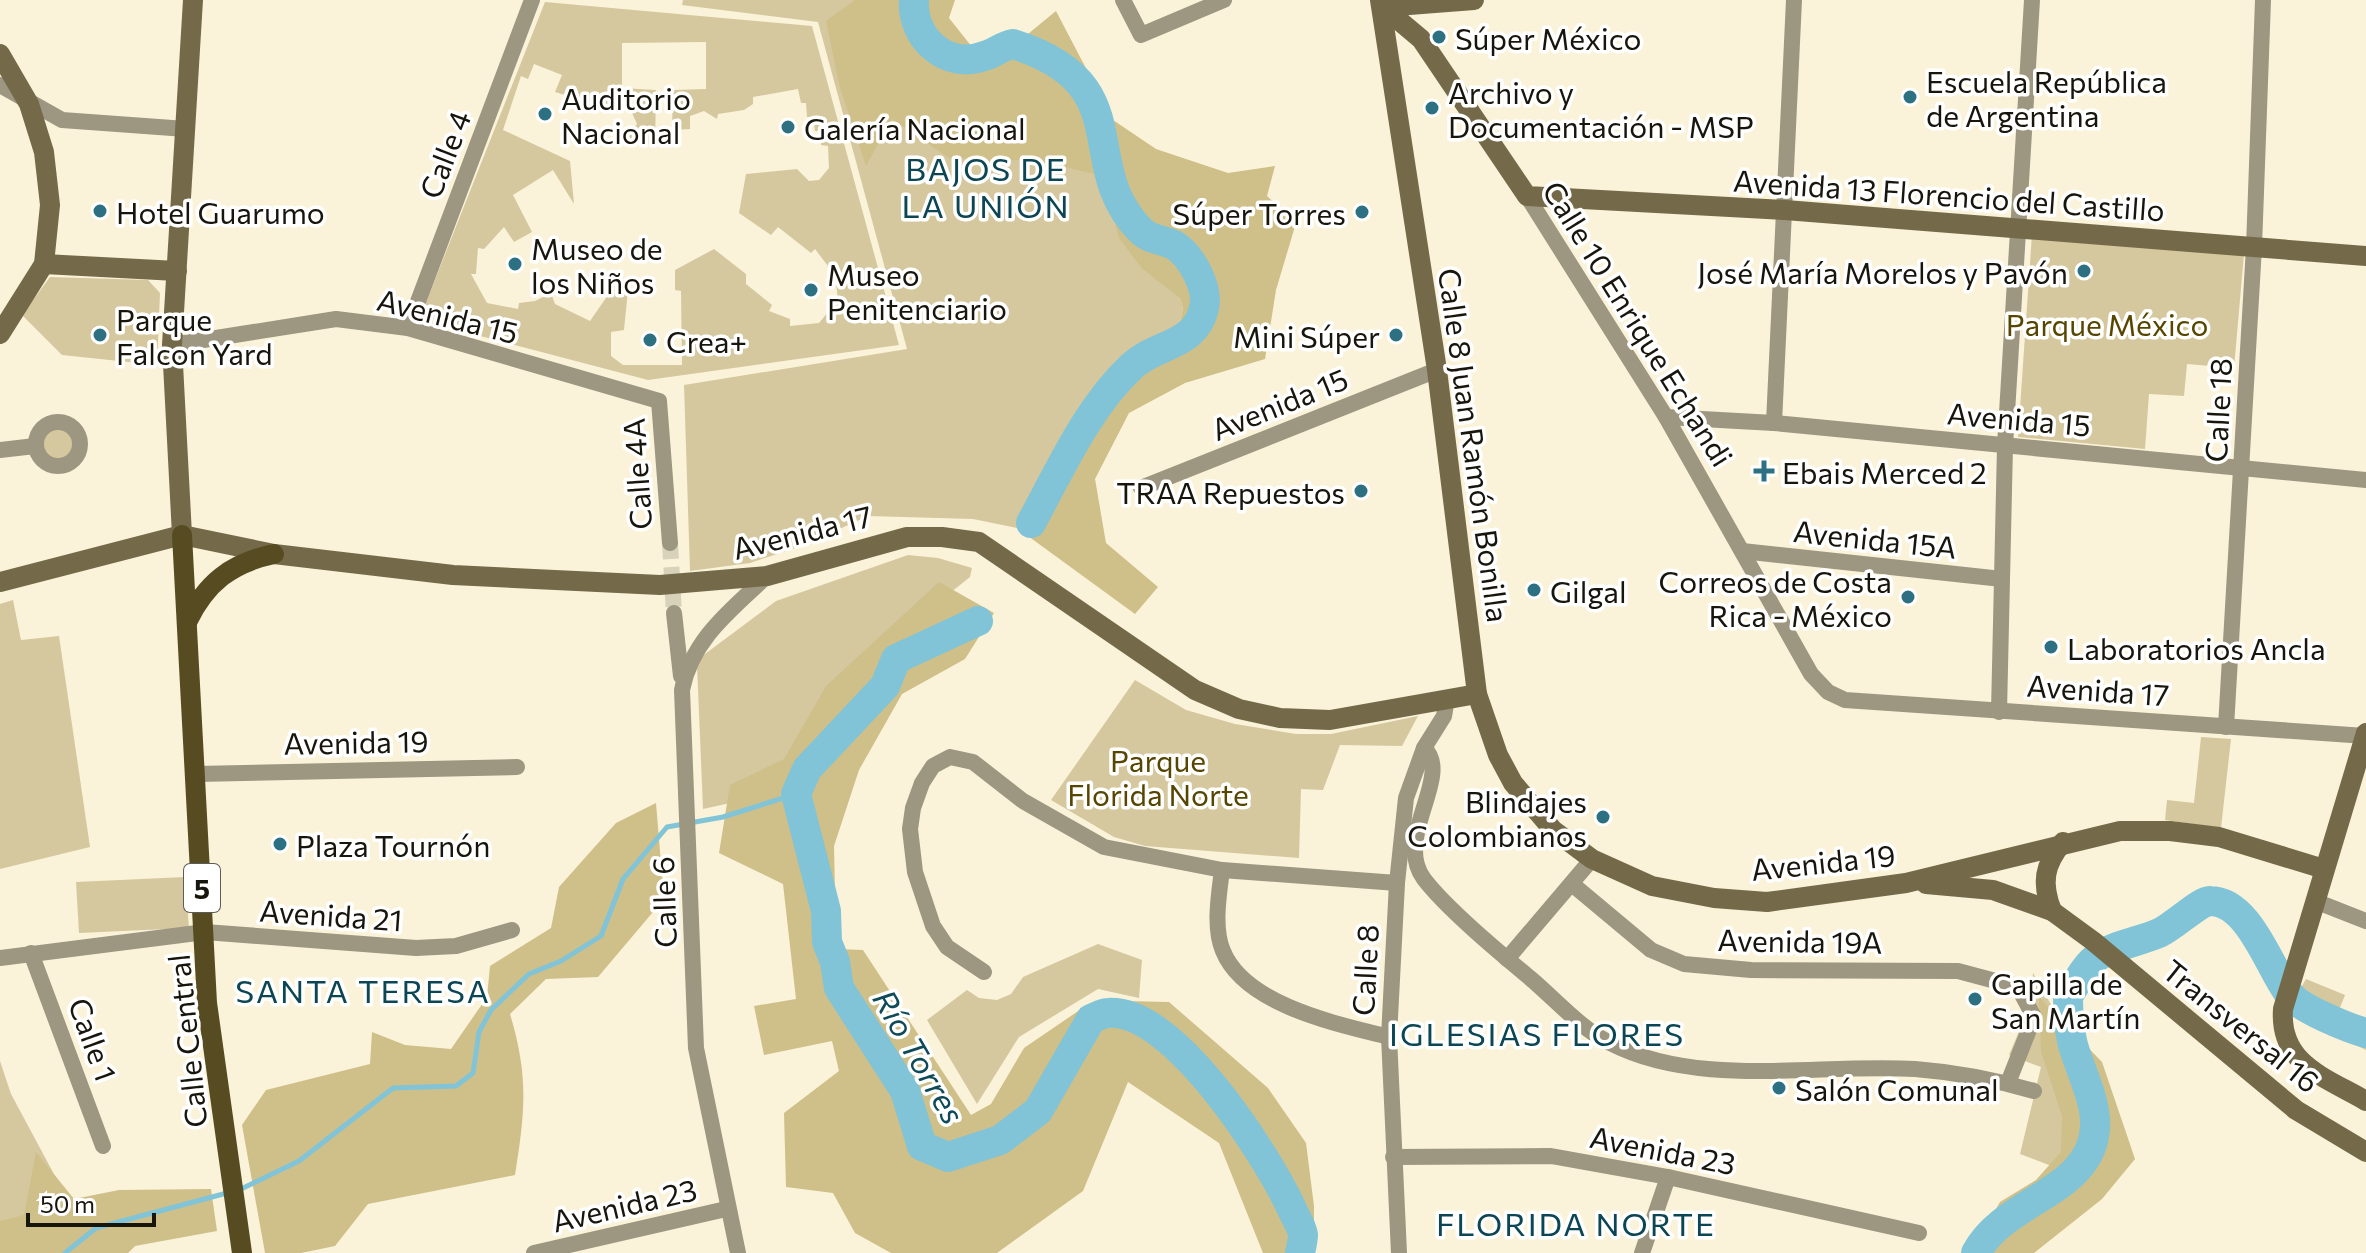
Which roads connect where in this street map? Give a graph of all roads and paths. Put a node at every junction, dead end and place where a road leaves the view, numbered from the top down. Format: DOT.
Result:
graph roads {
  1 [pos="193,0"];
  2 [pos="532,0"];
  3 [pos="1123,0"];
  4 [pos="1224,0"];
  5 [pos="1474,0"];
  6 [pos="1794,0"];
  7 [pos="2032,0"];
  8 [pos="2263,0"];
  9 [pos="1382,2"];
  10 [pos="0,54"];
  11 [pos="0,85"];
  12 [pos="29,104"];
  13 [pos="186,129"];
  14 [pos="1527,196"];
  15 [pos="1785,210"];
  16 [pos="2020,228"];
  17 [pos="2254,247"];
  18 [pos="2366,256"];
  19 [pos="44,264"];
  20 [pos="177,271"];
  21 [pos="408,328"];
  22 [pos="0,334"];
  23 [pos="172,345"];
  24 [pos="1437,370"];
  25 [pos="659,401"];
  26 [pos="1666,417"];
  27 [pos="1774,423"];
  28 [pos="35,446"];
  29 [pos="2005,446"];
  30 [pos="0,450"];
  31 [pos="2242,467"];
  32 [pos="2366,480"];
  33 [pos="1141,488"];
  34 [pos="182,535"];
  35 [pos="670,543"];
  36 [pos="1742,551"];
  37 [pos="274,554"];
  38 [pos="767,576"];
  39 [pos="2002,579"];
  40 [pos="0,582"];
  41 [pos="674,613"];
  42 [pos="187,622"];
  43 [pos="682,690"];
  44 [pos="1828,692"];
  45 [pos="1477,694"];
  46 [pos="1447,699"];
  47 [pos="1999,712"];
  48 [pos="2226,727"];
  49 [pos="2366,735"];
  50 [pos="1424,748"];
  51 [pos="517,767"];
  52 [pos="196,774"];
  53 [pos="2063,842"];
  54 [pos="1592,859"];
  55 [pos="2324,869"];
  56 [pos="1222,870"];
  57 [pos="1397,883"];
  58 [pos="1906,883"];
  59 [pos="1572,884"];
  60 [pos="2315,901"];
  61 [pos="2052,911"];
  62 [pos="2366,921"];
  63 [pos="512,930"];
  64 [pos="205,932"];
  65 [pos="31,953"];
  66 [pos="0,958"];
  67 [pos="1507,959"];
  68 [pos="984,972"];
  69 [pos="1389,1037"];
  70 [pos="2008,1083"];
  71 [pos="2034,1091"];
  72 [pos="2366,1101"];
  73 [pos="103,1146"];
  74 [pos="2366,1152"];
  75 [pos="1393,1157"];
  76 [pos="1668,1177"];
  77 [pos="726,1209"];
  78 [pos="1919,1233"];
  79 [pos="242,1253"];
  80 [pos="538,1253"];
  81 [pos="738,1253"];
  82 [pos="1399,1253"];
  83 [pos="1642,1253"];
  1 -- 13 [label="street"];
  2 -- 21 [label="street, Calle 4"];
  3 -- 4 [label="street"];
  5 -- 9 [label="street"];
  6 -- 15 [label="street"];
  7 -- 16 [label="street"];
  8 -- 17 [label="street, Calle 18"];
  9 -- 14 [label="street, Calle 10 Enrique Echandi"];
  9 -- 24 [label="street, Calle 8 Juan Ramón Bonilla"];
  10 -- 12 [label="street"];
  11 -- 12 [label="street"];
  12 -- 13 [label="street"];
  12 -- 19 [label="street"];
  13 -- 20 [label="street"];
  14 -- 15 [label="street, Avenida 13 Florencio del Castillo"];
  14 -- 26 [label="street, Calle 10 Enrique Echandi"];
  15 -- 16 [label="street, Avenida 13 Florencio del Castillo"];
  15 -- 27 [label="street"];
  16 -- 17 [label="street, Avenida 13 Florencio del Castillo"];
  16 -- 29 [label="street"];
  17 -- 18 [label="street, Avenida 13 Florencio del Castillo"];
  17 -- 31 [label="street, Calle 18"];
  19 -- 20 [label="street"];
  19 -- 22 [label="street"];
  20 -- 23 [label="street"];
  21 -- 23 [label="street, Avenida 15"];
  21 -- 25 [label="street, Avenida 15"];
  23 -- 34 [label="street"];
  24 -- 33 [label="street, Avenida 15"];
  24 -- 45 [label="street, Calle 8 Juan Ramón Bonilla"];
  25 -- 35 [label="street, Calle 4A"];
  26 -- 27 [label="street, Avenida 15"];
  26 -- 36 [label="street, Calle 10 Enrique Echandi"];
  27 -- 29 [label="street, Avenida 15"];
  28 -- 30 [label="street"];
  29 -- 31 [label="street, Avenida 15"];
  29 -- 39 [label="street"];
  31 -- 32 [label="street, Avenida 15"];
  31 -- 48 [label="street, Calle 18"];
  34 -- 37 [label="street, Avenida 17"];
  34 -- 40 [label="street, Avenida 17"];
  34 -- 42 [label="main road, Calle Central / 5"];
  36 -- 39 [label="street, Avenida 15A"];
  36 -- 44 [label="street, Calle 10 Enrique Echandi"];
  37 -- 38 [label="street, Avenida 17"];
  37 -- 42 [label="main road"];
  38 -- 43 [label="street, Calle 6"];
  38 -- 46 [label="street, Avenida 17"];
  39 -- 47 [label="street"];
  41 -- 43 [label="street"];
  42 -- 52 [label="main road, Calle Central / 5"];
  43 -- 77 [label="street, Calle 6"];
  44 -- 47 [label="street, Avenida 17"];
  45 -- 46 [label="street, Avenida 17"];
  45 -- 54 [label="street, Calle 8 Juan Ramón Bonilla"];
  46 -- 50 [label="street, Calle 8"];
  47 -- 48 [label="street, Avenida 17"];
  48 -- 49 [label="street, Avenida 17"];
  49 -- 55 [label="street"];
  50 -- 57 [label="street, Calle 8"];
  50 -- 67 [label="street"];
  51 -- 52 [label="street, Avenida 19"];
  52 -- 64 [label="main road, Calle Central / 5"];
  53 -- 55 [label="street, Avenida 19"];
  53 -- 58 [label="street, Avenida 19"];
  53 -- 61 [label="street"];
  54 -- 58 [label="street, Avenida 19"];
  54 -- 59 [label="street"];
  55 -- 60 [label="street"];
  56 -- 57 [label="street"];
  56 -- 68 [label="street"];
  56 -- 69 [label="street"];
  57 -- 69 [label="street, Calle 8"];
  58 -- 61 [label="street, Transversal 16"];
  59 -- 67 [label="street"];
  59 -- 70 [label="street, Avenida 19A"];
  60 -- 62 [label="street"];
  60 -- 72 [label="street"];
  61 -- 74 [label="street, Transversal 16"];
  63 -- 64 [label="street, Avenida 21"];
  64 -- 65 [label="street, Avenida 21"];
  64 -- 79 [label="main road, Calle Central / 5"];
  65 -- 66 [label="street, Avenida 21"];
  65 -- 73 [label="street, Calle 1"];
  67 -- 70 [label="street"];
  69 -- 75 [label="street, Calle 8"];
  70 -- 71 [label="street"];
  75 -- 76 [label="street, Avenida 23"];
  75 -- 82 [label="street, Calle 8"];
  76 -- 78 [label="street, Avenida 23"];
  76 -- 83 [label="street"];
  77 -- 80 [label="street, Avenida 23"];
  77 -- 81 [label="street, Calle 6"];
}
